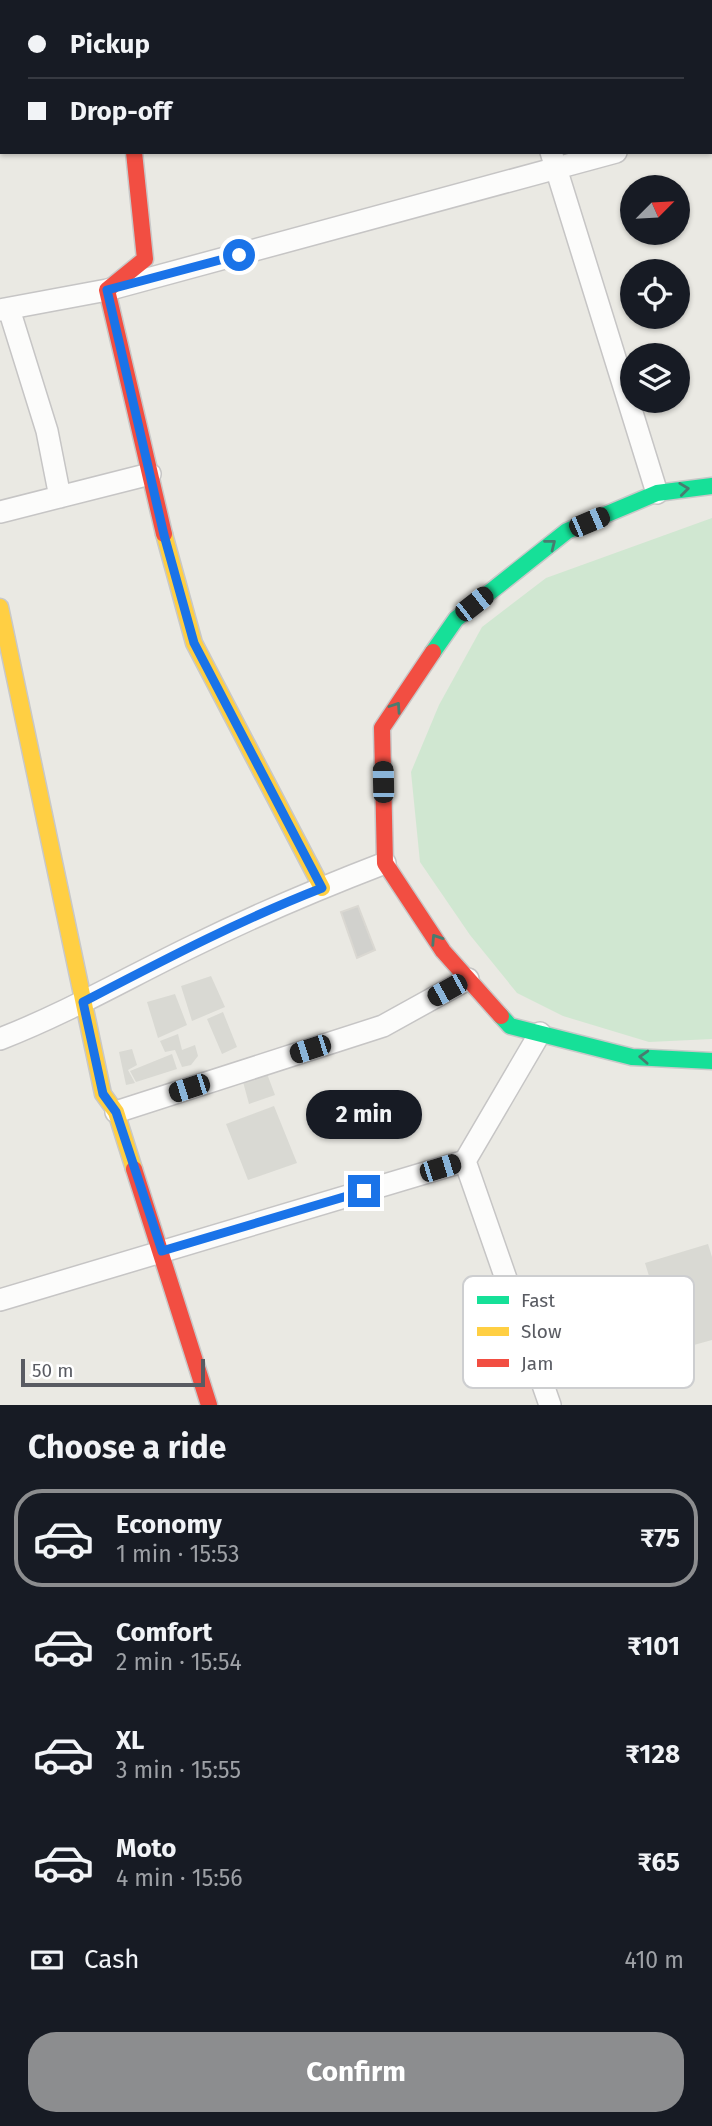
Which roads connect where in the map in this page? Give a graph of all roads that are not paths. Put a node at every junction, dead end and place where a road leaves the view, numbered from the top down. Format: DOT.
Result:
graph roads {
  1 [pos="134,154"];
  2 [pos="602,154"];
  3 [pos="554,161"];
  4 [pos="107,290"];
  5 [pos="5,310"];
  6 [pos="150,474"];
  7 [pos="712,486"];
  8 [pos="657,493"];
  9 [pos="60,497"];
  10 [pos="0,512"];
  11 [pos="0,607"];
  12 [pos="385,863"];
  13 [pos="322,888"];
  14 [pos="468,979"];
  15 [pos="83,1002"];
  16 [pos="540,1033"];
  17 [pos="0,1039"];
  18 [pos="712,1060"];
  19 [pos="116,1112"];
  20 [pos="465,1161"];
  21 [pos="162,1251"];
  22 [pos="505,1276"];
  23 [pos="0,1300"];
  24 [pos="544,1388"];
  25 [pos="209,1405"];
  26 [pos="550,1405"];
  1 -- 4 [label="street"];
  2 -- 3 [label="street"];
  3 -- 4 [label="street"];
  3 -- 8 [label="street"];
  4 -- 5 [label="street"];
  4 -- 6 [label="street"];
  5 -- 9 [label="street"];
  6 -- 9 [label="street"];
  6 -- 13 [label="street"];
  8 -- 7 [label="street, one-way"];
  12 -- 8 [label="street, one-way"];
  9 -- 10 [label="street"];
  11 -- 15 [label="street"];
  12 -- 13 [label="street"];
  14 -- 12 [label="street, one-way"];
  13 -- 15 [label="street"];
  14 -- 16 [label="street"];
  14 -- 19 [label="street"];
  15 -- 17 [label="street"];
  15 -- 19 [label="street"];
  18 -- 16 [label="street, one-way"];
  16 -- 20 [label="street"];
  19 -- 21 [label="street"];
  20 -- 21 [label="street"];
  20 -- 22 [label="street"];
  21 -- 23 [label="street"];
  21 -- 25 [label="street"];
  24 -- 26 [label="street"];
}
